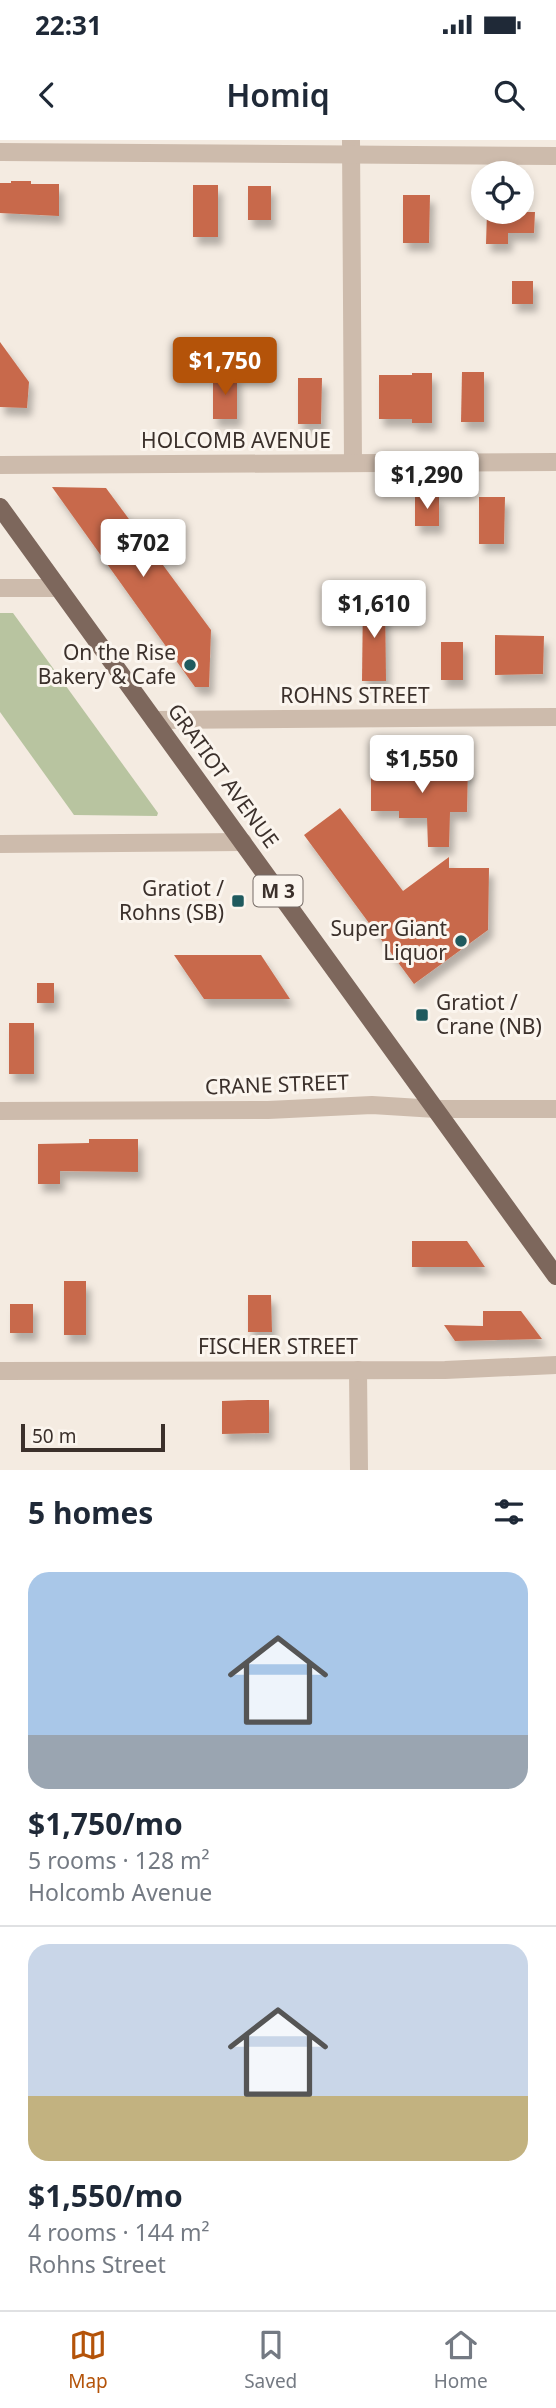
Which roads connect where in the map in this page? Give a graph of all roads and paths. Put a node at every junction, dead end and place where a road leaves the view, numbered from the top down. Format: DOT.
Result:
graph roads {
  1 [pos="351,147"];
  2 [pos="0,152"];
  3 [pos="556,156"];
  4 [pos="556,462"];
  5 [pos="353,463"];
  6 [pos="0,465"];
  7 [pos="0,507"];
  8 [pos="0,588"];
  9 [pos="59,589"];
  10 [pos="556,717"];
  11 [pos="154,720"];
  12 [pos="243,842"];
  13 [pos="0,844"];
  14 [pos="436,1109"];
  15 [pos="556,1109"];
  16 [pos="0,1111"];
  17 [pos="556,1276"];
  18 [pos="556,1365"];
  19 [pos="358,1370"];
  20 [pos="0,1371"];
  21 [pos="359,1470"];
  1 -- 2 [label="street"];
  1 -- 3 [label="street"];
  1 -- 5 [label="street"];
  4 -- 5 [label="street, HOLCOMB AVENUE"];
  5 -- 6 [label="street, HOLCOMB AVENUE"];
  7 -- 9 [label="main road, GRATIOT AVENUE / M 3"];
  8 -- 9 [label="street"];
  9 -- 11 [label="main road, GRATIOT AVENUE / M 3"];
  10 -- 11 [label="street, ROHNS STREET"];
  11 -- 12 [label="main road, GRATIOT AVENUE / M 3"];
  12 -- 13 [label="street"];
  12 -- 14 [label="main road, GRATIOT AVENUE / M 3"];
  14 -- 15 [label="street, CRANE STREET"];
  14 -- 16 [label="street, CRANE STREET"];
  14 -- 17 [label="main road, GRATIOT AVENUE / M 3"];
  18 -- 19 [label="street, FISCHER STREET"];
  19 -- 20 [label="street, FISCHER STREET"];
  19 -- 21 [label="street"];
}
